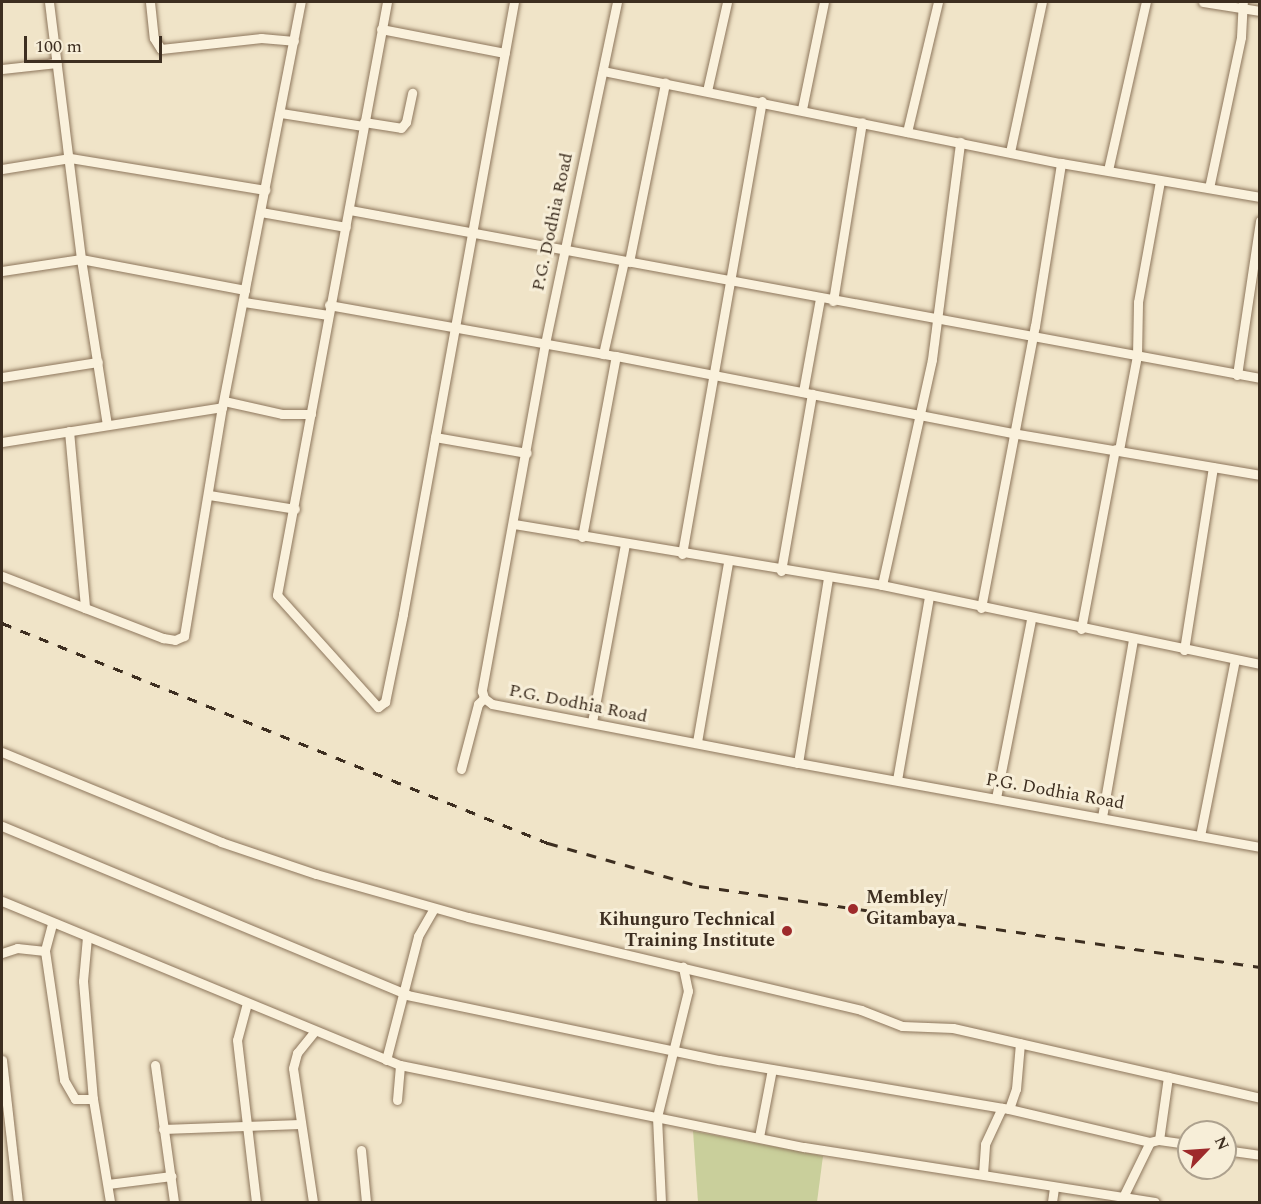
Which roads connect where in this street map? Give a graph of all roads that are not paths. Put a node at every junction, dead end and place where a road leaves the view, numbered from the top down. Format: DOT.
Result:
graph roads {
  1 [pos="49,2"];
  2 [pos="150,2"];
  3 [pos="302,2"];
  4 [pos="387,2"];
  5 [pos="514,2"];
  6 [pos="617,2"];
  7 [pos="727,2"];
  8 [pos="824,2"];
  9 [pos="938,2"];
  10 [pos="1042,2"];
  11 [pos="1146,2"];
  12 [pos="1203,2"];
  13 [pos="1243,4"];
  14 [pos="1260,11"];
  15 [pos="381,29"];
  16 [pos="294,41"];
  17 [pos="505,52"];
  18 [pos="57,63"];
  19 [pos="2,69"];
  20 [pos="603,71"];
  21 [pos="665,83"];
  22 [pos="706,91"];
  23 [pos="412,93"];
  24 [pos="762,101"];
  25 [pos="802,109"];
  26 [pos="280,113"];
  27 [pos="862,122"];
  28 [pos="363,124"];
  29 [pos="907,132"];
  30 [pos="960,142"];
  31 [pos="1010,152"];
  32 [pos="70,158"];
  33 [pos="1061,163"];
  34 [pos="2,169"];
  35 [pos="1108,170"];
  36 [pos="1160,181"];
  37 [pos="1209,188"];
  38 [pos="265,190"];
  39 [pos="1260,197"];
  40 [pos="350,210"];
  41 [pos="261,212"];
  42 [pos="1260,221"];
  43 [pos="346,227"];
  44 [pos="472,233"];
  45 [pos="563,251"];
  46 [pos="81,259"];
  47 [pos="626,261"];
  48 [pos="2,271"];
  49 [pos="729,278"];
  50 [pos="245,290"];
  51 [pos="820,298"];
  52 [pos="833,301"];
  53 [pos="244,302"];
  54 [pos="329,310"];
  55 [pos="936,318"];
  56 [pos="455,326"];
  57 [pos="1031,338"];
  58 [pos="545,343"];
  59 [pos="603,354"];
  60 [pos="616,356"];
  61 [pos="1137,356"];
  62 [pos="98,362"];
  63 [pos="712,374"];
  64 [pos="1237,375"];
  65 [pos="2,378"];
  66 [pos="1260,378"];
  67 [pos="808,393"];
  68 [pos="223,404"];
  69 [pos="311,414"];
  70 [pos="919,414"];
  71 [pos="107,425"];
  72 [pos="69,431"];
  73 [pos="1012,433"];
  74 [pos="435,437"];
  75 [pos="2,442"];
  76 [pos="1117,450"];
  77 [pos="527,453"];
  78 [pos="1213,467"];
  79 [pos="1260,475"];
  80 [pos="208,495"];
  81 [pos="295,509"];
  82 [pos="514,524"];
  83 [pos="582,537"];
  84 [pos="625,544"];
  85 [pos="682,554"];
  86 [pos="728,562"];
  87 [pos="781,571"];
  88 [pos="2,576"];
  89 [pos="828,578"];
  90 [pos="882,585"];
  91 [pos="930,596"];
  92 [pos="85,608"];
  93 [pos="981,608"];
  94 [pos="1031,619"];
  95 [pos="1081,629"];
  96 [pos="1133,639"];
  97 [pos="1184,650"];
  98 [pos="1235,660"];
  99 [pos="1260,664"];
  100 [pos="484,698"];
  101 [pos="592,722"];
  102 [pos="697,742"];
  103 [pos="2,752"];
  104 [pos="798,763"];
  105 [pos="461,770"];
  106 [pos="897,780"];
  107 [pos="996,798"];
  108 [pos="1102,817"];
  109 [pos="2,826"];
  110 [pos="1200,836"];
  111 [pos="1260,846"];
  112 [pos="2,902"];
  113 [pos="434,908"];
  114 [pos="52,924"];
  115 [pos="87,937"];
  116 [pos="45,951"];
  117 [pos="2,953"];
  118 [pos="683,968"];
  119 [pos="404,994"];
  120 [pos="247,1003"];
  121 [pos="315,1031"];
  122 [pos="1020,1043"];
  123 [pos="674,1051"];
  124 [pos="2,1060"];
  125 [pos="386,1060"];
  126 [pos="155,1065"];
  127 [pos="400,1065"];
  128 [pos="772,1069"];
  129 [pos="2,1075"];
  130 [pos="1168,1077"];
  131 [pos="1260,1098"];
  132 [pos="93,1099"];
  133 [pos="397,1100"];
  134 [pos="1006,1108"];
  135 [pos="657,1117"];
  136 [pos="300,1124"];
  137 [pos="247,1126"];
  138 [pos="164,1129"];
  139 [pos="759,1137"];
  140 [pos="1155,1141"];
  141 [pos="1177,1143"];
  142 [pos="361,1150"];
  143 [pos="1237,1152"];
  144 [pos="1260,1155"];
  145 [pos="983,1174"];
  146 [pos="171,1176"];
  147 [pos="108,1184"];
  148 [pos="1054,1186"];
  149 [pos="1124,1197"];
  150 [pos="18,1203"];
  151 [pos="110,1203"];
  152 [pos="174,1203"];
  153 [pos="256,1203"];
  154 [pos="313,1203"];
  155 [pos="366,1203"];
  156 [pos="661,1203"];
  157 [pos="1052,1203"];
  158 [pos="1155,1203"];
  1 -- 18 [label="street"];
  2 -- 16 [label="street"];
  3 -- 16 [label="street"];
  4 -- 15 [label="street"];
  5 -- 17 [label="street"];
  6 -- 20 [label="street, P.G. Dodhia Road"];
  7 -- 22 [label="street"];
  8 -- 25 [label="street"];
  9 -- 29 [label="street"];
  10 -- 31 [label="street"];
  11 -- 35 [label="street"];
  12 -- 13 [label="street"];
  13 -- 14 [label="street"];
  13 -- 37 [label="street"];
  15 -- 17 [label="street"];
  15 -- 28 [label="street"];
  16 -- 26 [label="street"];
  17 -- 44 [label="street"];
  18 -- 19 [label="street"];
  18 -- 32 [label="street"];
  20 -- 21 [label="street"];
  20 -- 45 [label="street, P.G. Dodhia Road"];
  21 -- 22 [label="street"];
  21 -- 47 [label="street"];
  22 -- 24 [label="street"];
  23 -- 28 [label="street"];
  24 -- 25 [label="street"];
  24 -- 49 [label="street"];
  25 -- 27 [label="street"];
  26 -- 28 [label="street"];
  26 -- 38 [label="street"];
  27 -- 29 [label="street"];
  27 -- 52 [label="street"];
  28 -- 40 [label="street"];
  29 -- 30 [label="street"];
  30 -- 31 [label="street"];
  30 -- 55 [label="street"];
  31 -- 33 [label="street"];
  32 -- 34 [label="street"];
  32 -- 38 [label="street"];
  32 -- 46 [label="street"];
  33 -- 35 [label="street"];
  33 -- 57 [label="street"];
  35 -- 36 [label="street"];
  36 -- 37 [label="street"];
  36 -- 61 [label="street"];
  37 -- 39 [label="street"];
  38 -- 41 [label="street"];
  40 -- 43 [label="street"];
  40 -- 44 [label="street"];
  41 -- 43 [label="street"];
  41 -- 50 [label="street"];
  42 -- 64 [label="street"];
  43 -- 54 [label="street"];
  44 -- 45 [label="street"];
  44 -- 56 [label="street"];
  45 -- 47 [label="street"];
  45 -- 58 [label="street, P.G. Dodhia Road"];
  46 -- 48 [label="street"];
  46 -- 50 [label="street"];
  46 -- 62 [label="street"];
  47 -- 49 [label="street"];
  47 -- 59 [label="street"];
  49 -- 51 [label="street"];
  49 -- 63 [label="street"];
  50 -- 53 [label="street"];
  51 -- 52 [label="street"];
  51 -- 67 [label="street"];
  52 -- 55 [label="street"];
  53 -- 54 [label="street"];
  53 -- 68 [label="street"];
  54 -- 56 [label="street"];
  54 -- 69 [label="street"];
  55 -- 57 [label="street"];
  55 -- 70 [label="street"];
  56 -- 58 [label="street"];
  56 -- 74 [label="street"];
  57 -- 61 [label="street"];
  57 -- 73 [label="street"];
  58 -- 59 [label="street"];
  58 -- 77 [label="street, P.G. Dodhia Road"];
  59 -- 60 [label="street"];
  60 -- 63 [label="street"];
  60 -- 83 [label="street"];
  61 -- 64 [label="street"];
  61 -- 76 [label="street"];
  62 -- 65 [label="street"];
  62 -- 71 [label="street"];
  63 -- 67 [label="street"];
  63 -- 85 [label="street"];
  64 -- 66 [label="street"];
  67 -- 70 [label="street"];
  67 -- 87 [label="street"];
  68 -- 69 [label="street"];
  68 -- 71 [label="street"];
  68 -- 80 [label="street"];
  69 -- 81 [label="street"];
  70 -- 73 [label="street"];
  70 -- 90 [label="street"];
  71 -- 72 [label="street"];
  72 -- 75 [label="street"];
  72 -- 92 [label="street"];
  73 -- 76 [label="street"];
  73 -- 93 [label="street"];
  74 -- 77 [label="street"];
  74 -- 81 [label="street"];
  76 -- 78 [label="street"];
  76 -- 95 [label="street"];
  77 -- 82 [label="street, P.G. Dodhia Road"];
  78 -- 79 [label="street"];
  78 -- 97 [label="street"];
  80 -- 81 [label="street"];
  80 -- 92 [label="street"];
  82 -- 83 [label="street"];
  82 -- 100 [label="street, P.G. Dodhia Road"];
  83 -- 84 [label="street"];
  84 -- 85 [label="street"];
  84 -- 101 [label="street"];
  85 -- 86 [label="street"];
  86 -- 87 [label="street"];
  86 -- 102 [label="street"];
  87 -- 89 [label="street"];
  88 -- 92 [label="street"];
  89 -- 90 [label="street"];
  89 -- 104 [label="street"];
  90 -- 91 [label="street"];
  91 -- 93 [label="street"];
  91 -- 106 [label="street"];
  93 -- 94 [label="street"];
  94 -- 95 [label="street"];
  94 -- 107 [label="street"];
  95 -- 96 [label="street"];
  96 -- 97 [label="street"];
  96 -- 108 [label="street"];
  97 -- 98 [label="street"];
  98 -- 99 [label="street"];
  98 -- 110 [label="street"];
  100 -- 101 [label="street, P.G. Dodhia Road"];
  100 -- 105 [label="street"];
  101 -- 102 [label="street, P.G. Dodhia Road"];
  102 -- 104 [label="street, P.G. Dodhia Road"];
  103 -- 113 [label="street"];
  104 -- 106 [label="street, P.G. Dodhia Road"];
  106 -- 107 [label="street, P.G. Dodhia Road"];
  107 -- 108 [label="street, P.G. Dodhia Road"];
  108 -- 110 [label="street, P.G. Dodhia Road"];
  109 -- 119 [label="street"];
  110 -- 111 [label="street, P.G. Dodhia Road"];
  112 -- 114 [label="street"];
  113 -- 118 [label="street"];
  113 -- 119 [label="street"];
  114 -- 115 [label="street"];
  114 -- 116 [label="street"];
  115 -- 120 [label="street"];
  115 -- 132 [label="street"];
  116 -- 117 [label="street"];
  116 -- 132 [label="street"];
  118 -- 122 [label="street"];
  118 -- 123 [label="street"];
  119 -- 123 [label="street"];
  119 -- 125 [label="street"];
  120 -- 121 [label="street"];
  120 -- 137 [label="street"];
  121 -- 125 [label="street"];
  121 -- 136 [label="street"];
  122 -- 130 [label="street"];
  122 -- 134 [label="street"];
  123 -- 128 [label="street"];
  123 -- 135 [label="street"];
  124 -- 129 [label="street"];
  125 -- 127 [label="street"];
  126 -- 138 [label="street"];
  127 -- 133 [label="street"];
  127 -- 135 [label="street"];
  128 -- 134 [label="street"];
  128 -- 139 [label="street"];
  129 -- 150 [label="street"];
  130 -- 131 [label="street"];
  130 -- 140 [label="street"];
  132 -- 147 [label="street"];
  134 -- 140 [label="street"];
  134 -- 145 [label="street"];
  135 -- 139 [label="street"];
  135 -- 156 [label="street"];
  136 -- 137 [label="street"];
  136 -- 154 [label="street"];
  137 -- 138 [label="street"];
  137 -- 153 [label="street"];
  138 -- 146 [label="street"];
  139 -- 145 [label="street"];
  140 -- 141 [label="street"];
  140 -- 149 [label="street"];
  142 -- 155 [label="street"];
  143 -- 144 [label="street"];
  145 -- 148 [label="street"];
  146 -- 147 [label="street"];
  146 -- 152 [label="street"];
  147 -- 151 [label="street"];
  148 -- 149 [label="street"];
  148 -- 157 [label="street"];
  149 -- 158 [label="street"];
}
